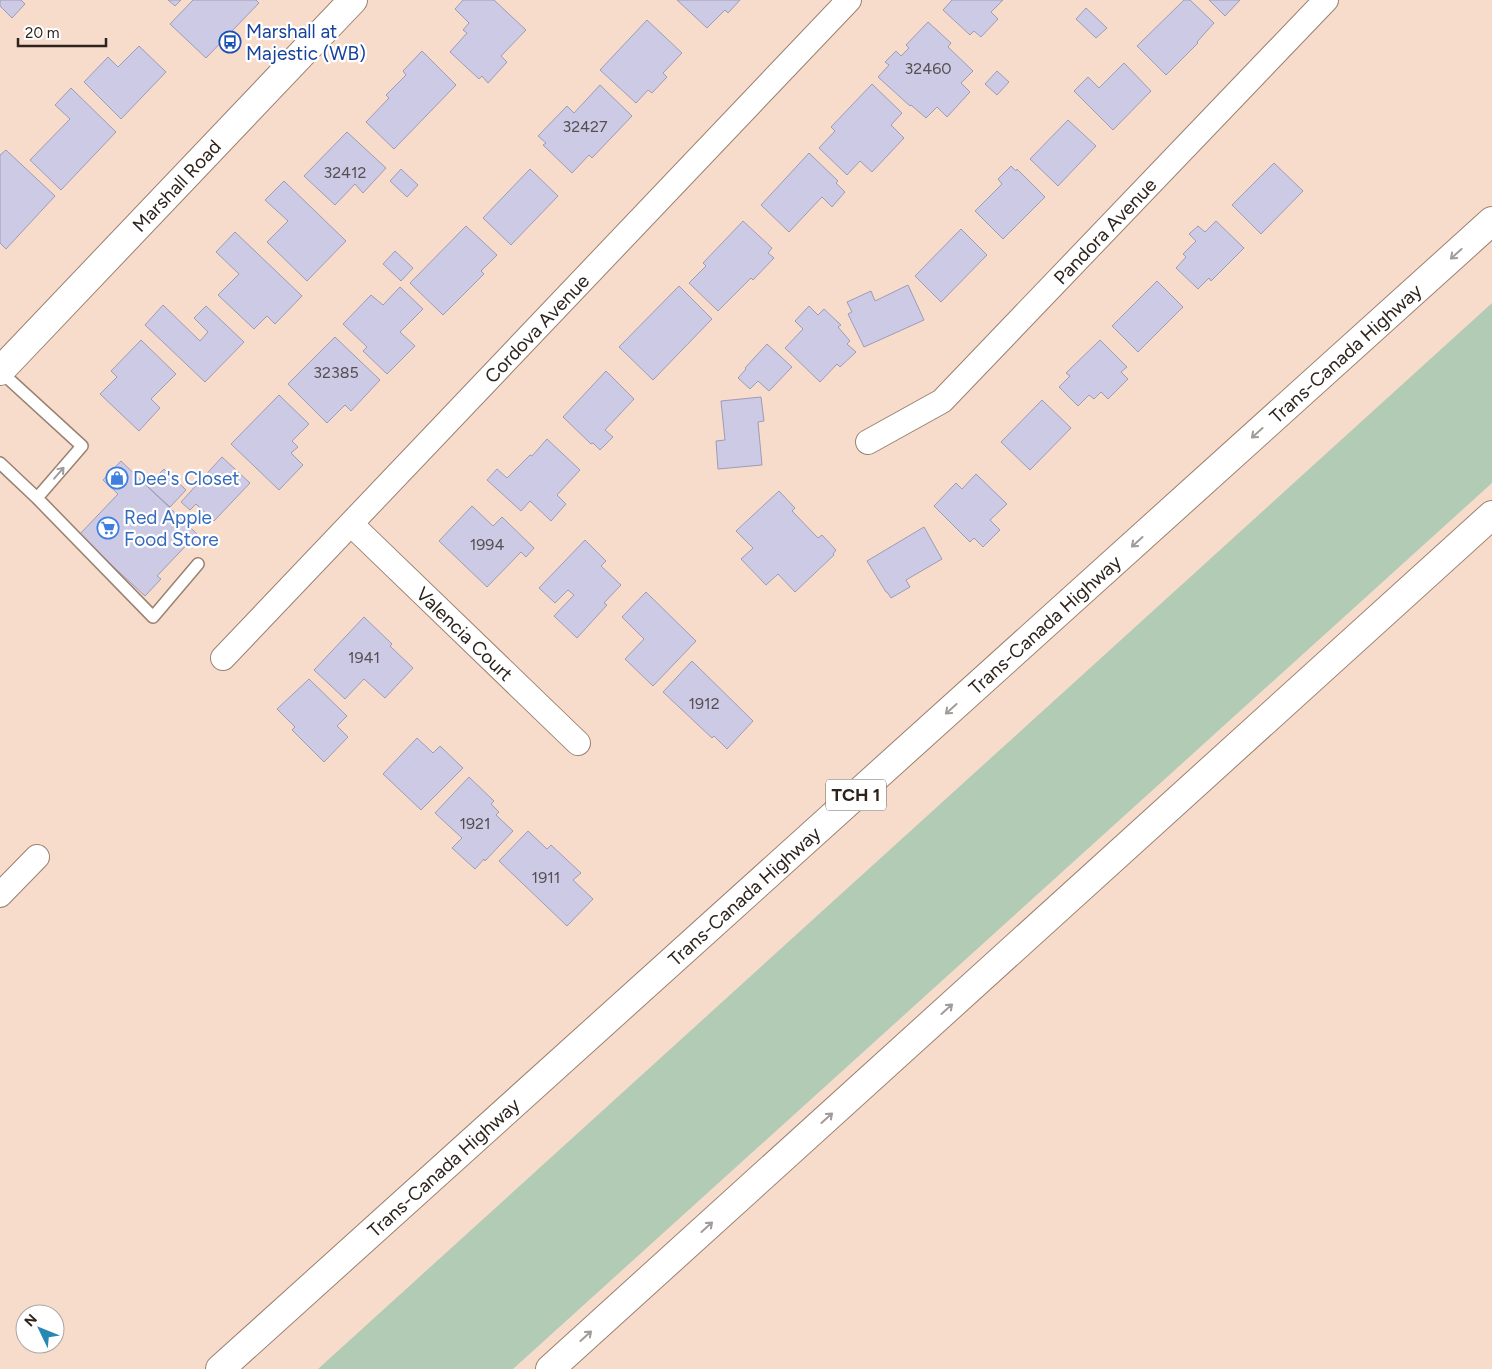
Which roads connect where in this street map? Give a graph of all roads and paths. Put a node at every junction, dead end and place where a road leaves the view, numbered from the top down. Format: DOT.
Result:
graph roads {
  1 [pos="353,0"];
  2 [pos="849,0"];
  3 [pos="1326,0"];
  4 [pos="1492,221"];
  5 [pos="0,371"];
  6 [pos="868,442"];
  7 [pos="0,463"];
  8 [pos="38,498"];
  9 [pos="1492,514"];
  10 [pos="351,524"];
  11 [pos="198,564"];
  12 [pos="223,658"];
  13 [pos="578,743"];
  14 [pos="37,857"];
  15 [pos="0,895"];
  16 [pos="220,1369"];
  17 [pos="550,1369"];
  1 -- 5 [label="main road, Marshall Road"];
  2 -- 10 [label="street, Cordova Avenue"];
  3 -- 6 [label="street, Pandora Avenue"];
  4 -- 16 [label="main road, Trans-Canada Highway / TCH 1, one-way"];
  8 -- 5 [label="lane, one-way"];
  7 -- 8 [label="lane"];
  8 -- 11 [label="lane"];
  17 -- 9 [label="main road, one-way"];
  10 -- 12 [label="street, Cordova Avenue"];
  10 -- 13 [label="street, Valencia Court"];
  14 -- 15 [label="street"];
}
